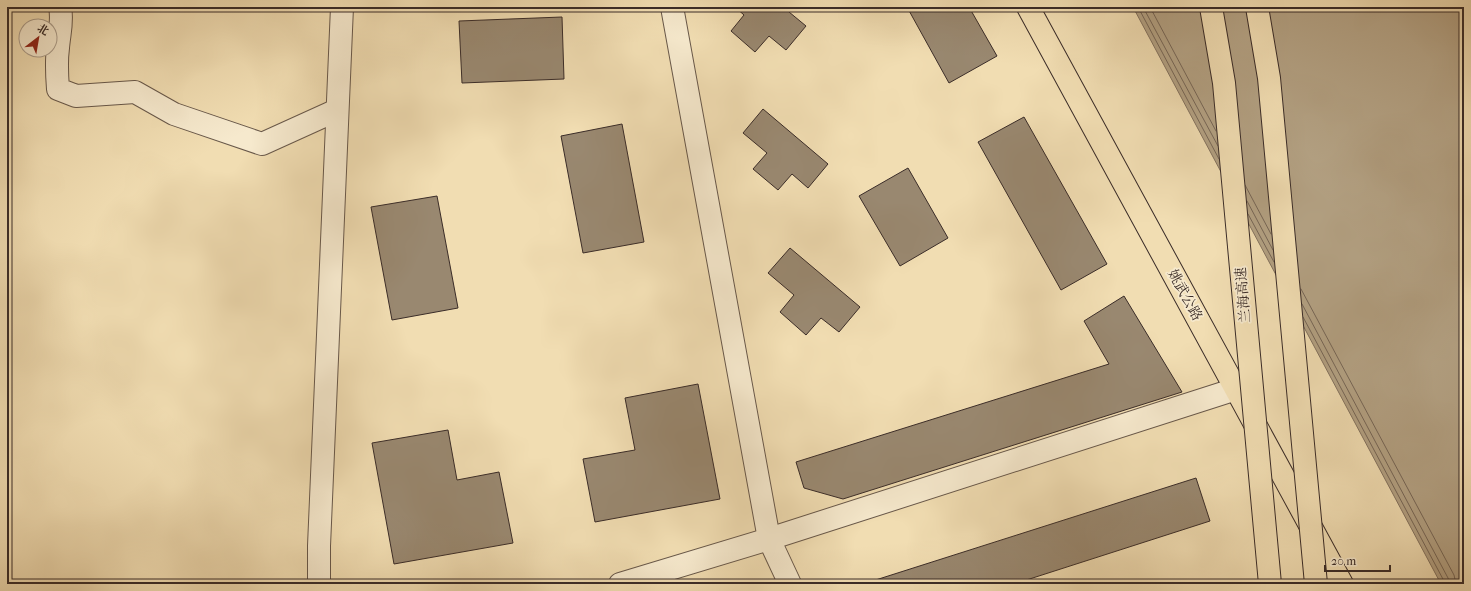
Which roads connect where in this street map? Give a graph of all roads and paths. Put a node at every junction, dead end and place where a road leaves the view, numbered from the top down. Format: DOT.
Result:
graph roads {
  1 [pos="60,7"];
  2 [pos="342,7"];
  3 [pos="672,7"];
  4 [pos="1028,7"];
  5 [pos="1211,7"];
  6 [pos="1257,7"];
  7 [pos="337,110"];
  8 [pos="1236,389"];
  9 [pos="769,539"];
  10 [pos="319,584"];
  11 [pos="620,584"];
  12 [pos="790,584"];
  13 [pos="1270,584"];
  14 [pos="1316,584"];
  15 [pos="1342,584"];
  1 -- 7 [label="street"];
  2 -- 7 [label="street"];
  3 -- 9 [label="street"];
  4 -- 8 [label="main road, 姚武公路"];
  5 -- 13 [label="main road, 兰海高速, bridge"];
  6 -- 14 [label="main road, bridge"];
  7 -- 10 [label="street"];
  8 -- 9 [label="street"];
  8 -- 15 [label="main road, 姚武公路"];
  9 -- 11 [label="street"];
  9 -- 12 [label="street"];
}
